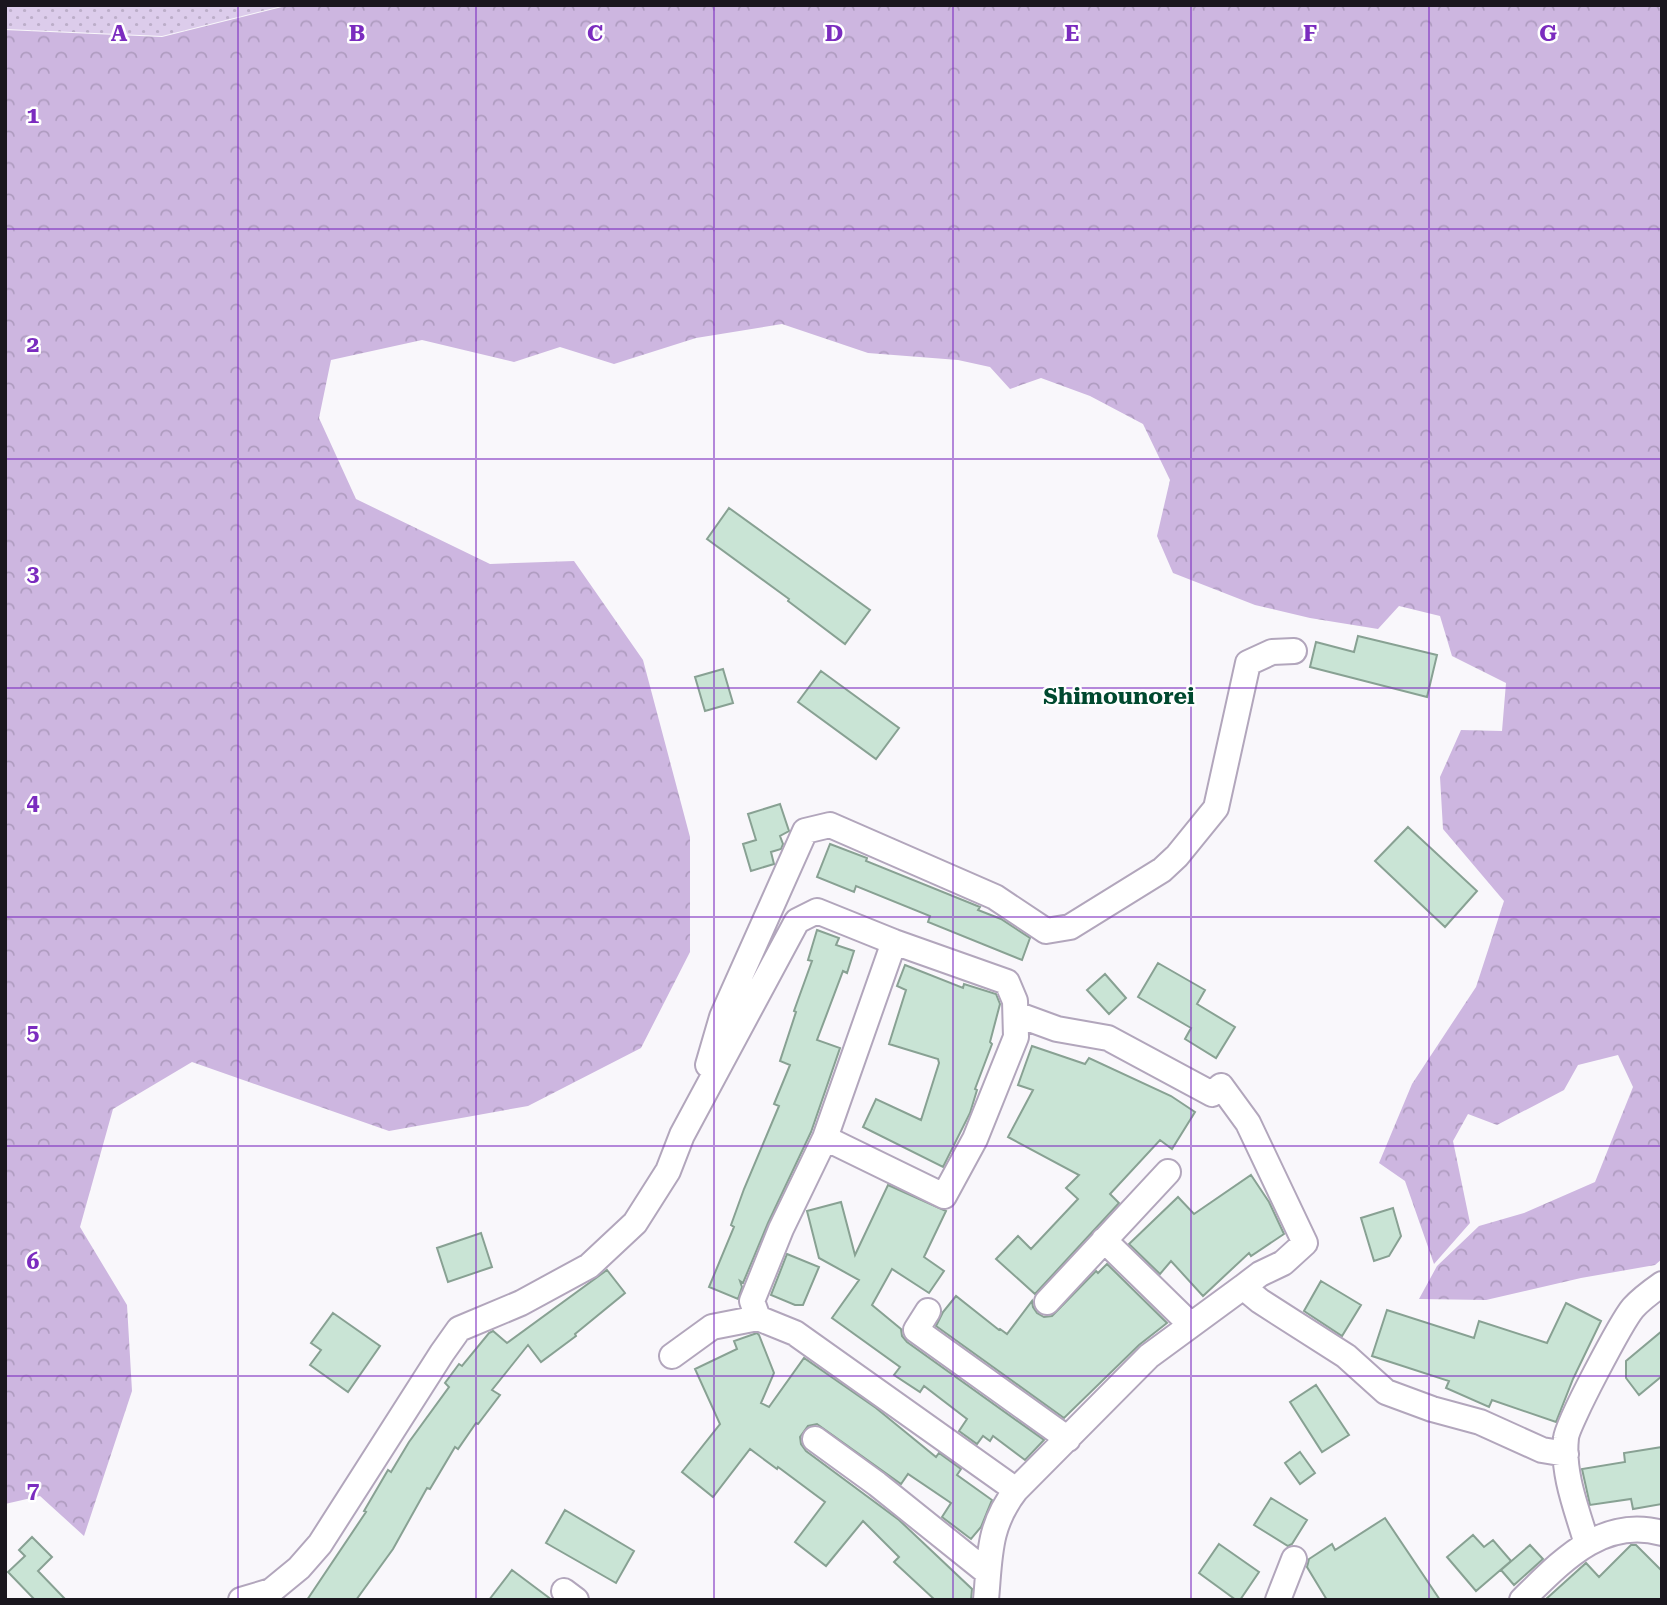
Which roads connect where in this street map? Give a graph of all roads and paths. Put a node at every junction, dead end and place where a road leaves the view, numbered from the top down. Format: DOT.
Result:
graph roads {
  1 [pos="1294,651"];
  2 [pos="894,942"];
  3 [pos="1016,1014"];
  4 [pos="682,1135"];
  5 [pos="825,1138"];
  6 [pos="1168,1172"];
  7 [pos="1104,1240"];
  8 [pos="1662,1284"];
  9 [pos="1243,1287"];
  10 [pos="1046,1302"];
  11 [pos="928,1311"];
  12 [pos="758,1318"];
  13 [pos="1191,1325"];
  14 [pos="672,1356"];
  15 [pos="815,1439"];
  16 [pos="1068,1439"];
  17 [pos="1566,1454"];
  18 [pos="1016,1490"];
  19 [pos="1662,1533"];
  20 [pos="1587,1544"];
  21 [pos="1294,1559"];
  22 [pos="988,1573"];
  23 [pos="241,1600"];
  24 [pos="986,1600"];
  25 [pos="1278,1600"];
  26 [pos="1522,1600"];
  1 -- 4 [label="street"];
  2 -- 3 [label="street"];
  2 -- 4 [label="street"];
  2 -- 5 [label="street"];
  3 -- 5 [label="street"];
  3 -- 9 [label="street"];
  4 -- 23 [label="street"];
  5 -- 12 [label="street"];
  6 -- 7 [label="street"];
  7 -- 10 [label="street"];
  7 -- 13 [label="street"];
  8 -- 17 [label="street"];
  9 -- 13 [label="street"];
  9 -- 17 [label="street"];
  11 -- 16 [label="street"];
  12 -- 14 [label="street"];
  12 -- 18 [label="street"];
  13 -- 16 [label="street"];
  15 -- 22 [label="street"];
  16 -- 18 [label="street"];
  17 -- 20 [label="street"];
  18 -- 22 [label="street"];
  19 -- 20 [label="street"];
  20 -- 26 [label="street"];
  21 -- 25 [label="street"];
  22 -- 24 [label="street"];
}
